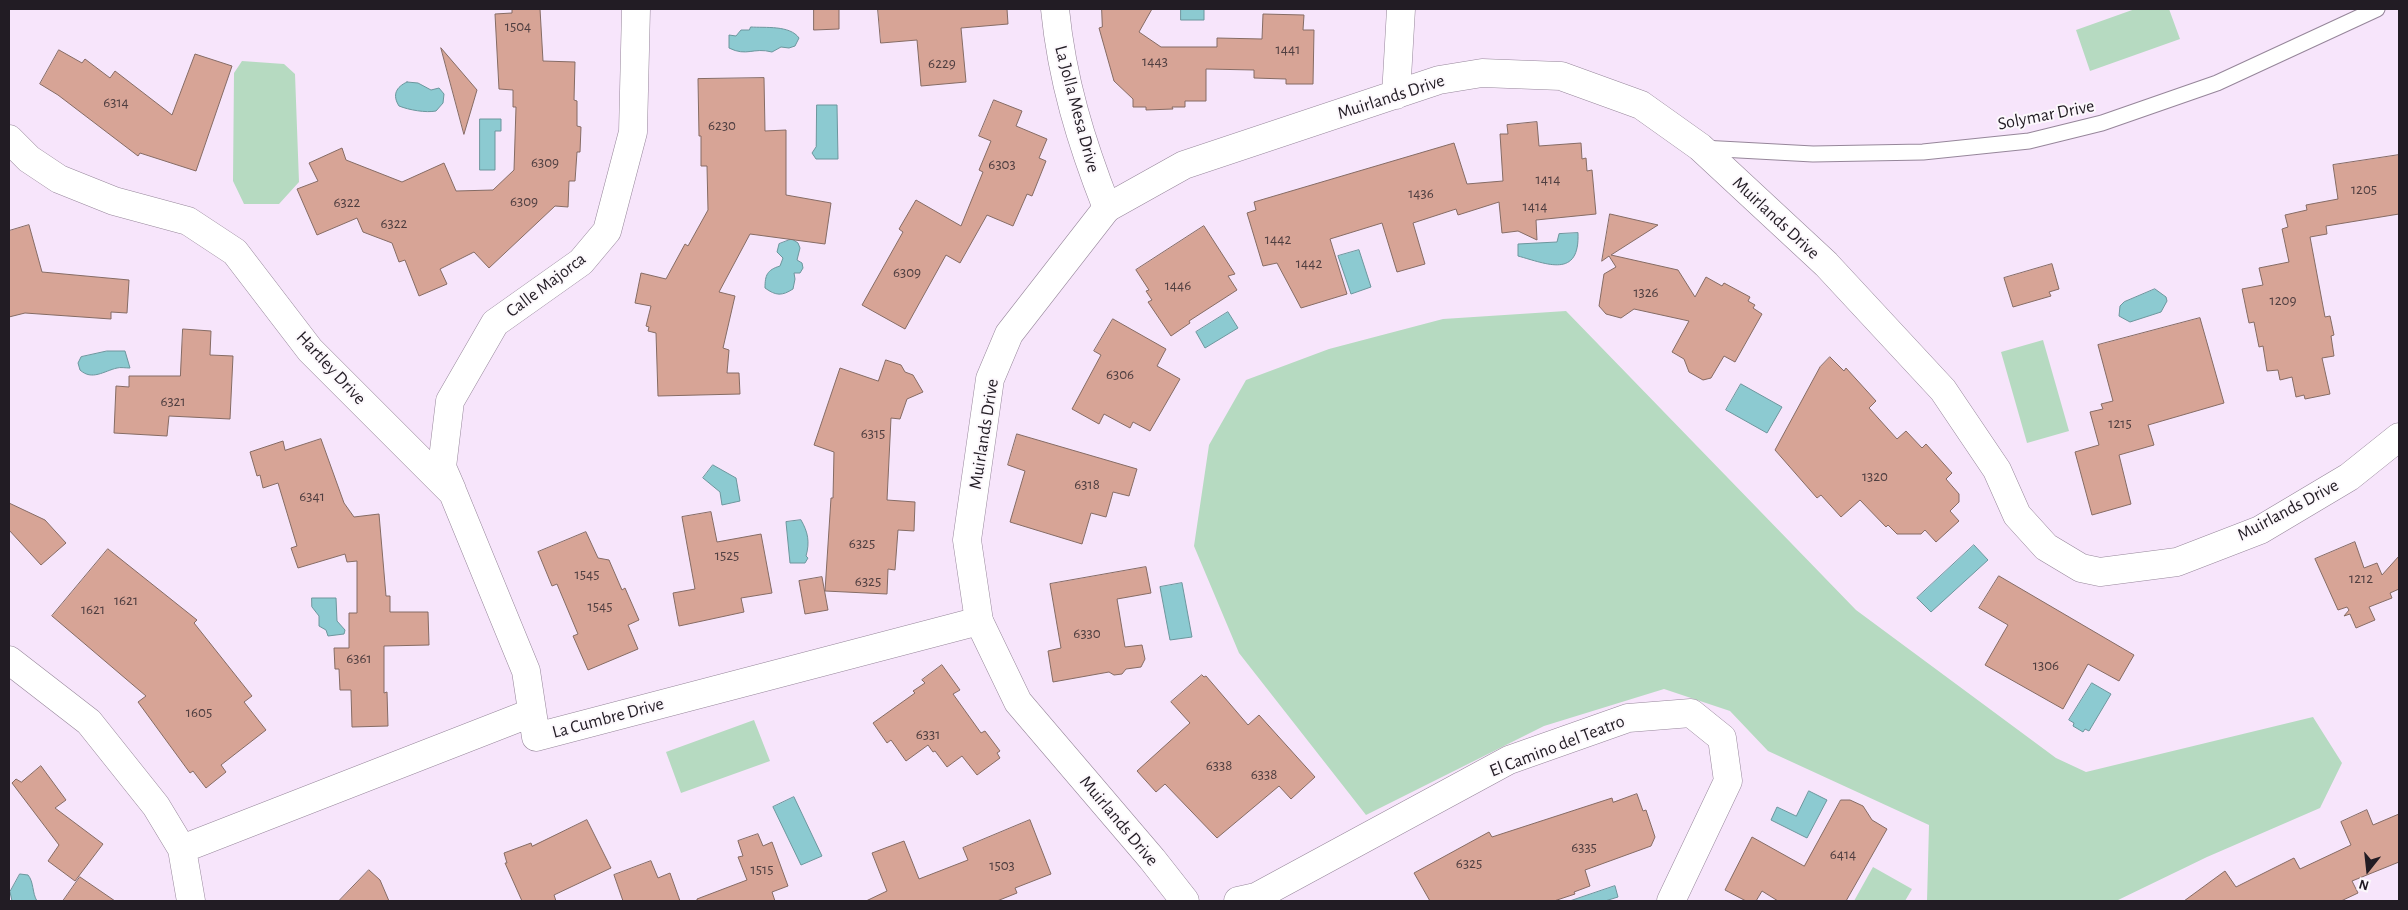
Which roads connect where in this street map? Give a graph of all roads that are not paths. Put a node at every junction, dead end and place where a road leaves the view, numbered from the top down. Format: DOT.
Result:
graph roads {
  1 [pos="636,9"];
  2 [pos="1055,9"];
  3 [pos="1401,9"];
  4 [pos="2377,9"];
  5 [pos="1396,95"];
  6 [pos="9,138"];
  7 [pos="1700,148"];
  8 [pos="1107,208"];
  9 [pos="2399,436"];
  10 [pos="452,493"];
  11 [pos="979,621"];
  12 [pos="9,660"];
  13 [pos="531,713"];
  14 [pos="182,849"];
  15 [pos="191,901"];
  16 [pos="1185,901"];
  17 [pos="1238,901"];
  18 [pos="1671,901"];
  1 -- 10 [label="street, Calle Majorca"];
  2 -- 8 [label="street, La Jolla Mesa Drive"];
  3 -- 5 [label="street"];
  4 -- 7 [label="lane, Solymar Drive"];
  5 -- 7 [label="street, Muirlands Drive"];
  5 -- 8 [label="street, Muirlands Drive"];
  6 -- 10 [label="street, Hartley Drive"];
  7 -- 9 [label="street, Muirlands Drive"];
  8 -- 11 [label="street, Muirlands Drive"];
  10 -- 13 [label="street, Hartley Drive"];
  11 -- 13 [label="street, La Cumbre Drive"];
  11 -- 16 [label="street, Muirlands Drive"];
  12 -- 14 [label="street"];
  13 -- 14 [label="street, La Cumbre Drive"];
  14 -- 15 [label="street"];
  17 -- 18 [label="street, El Camino del Teatro"];
}
